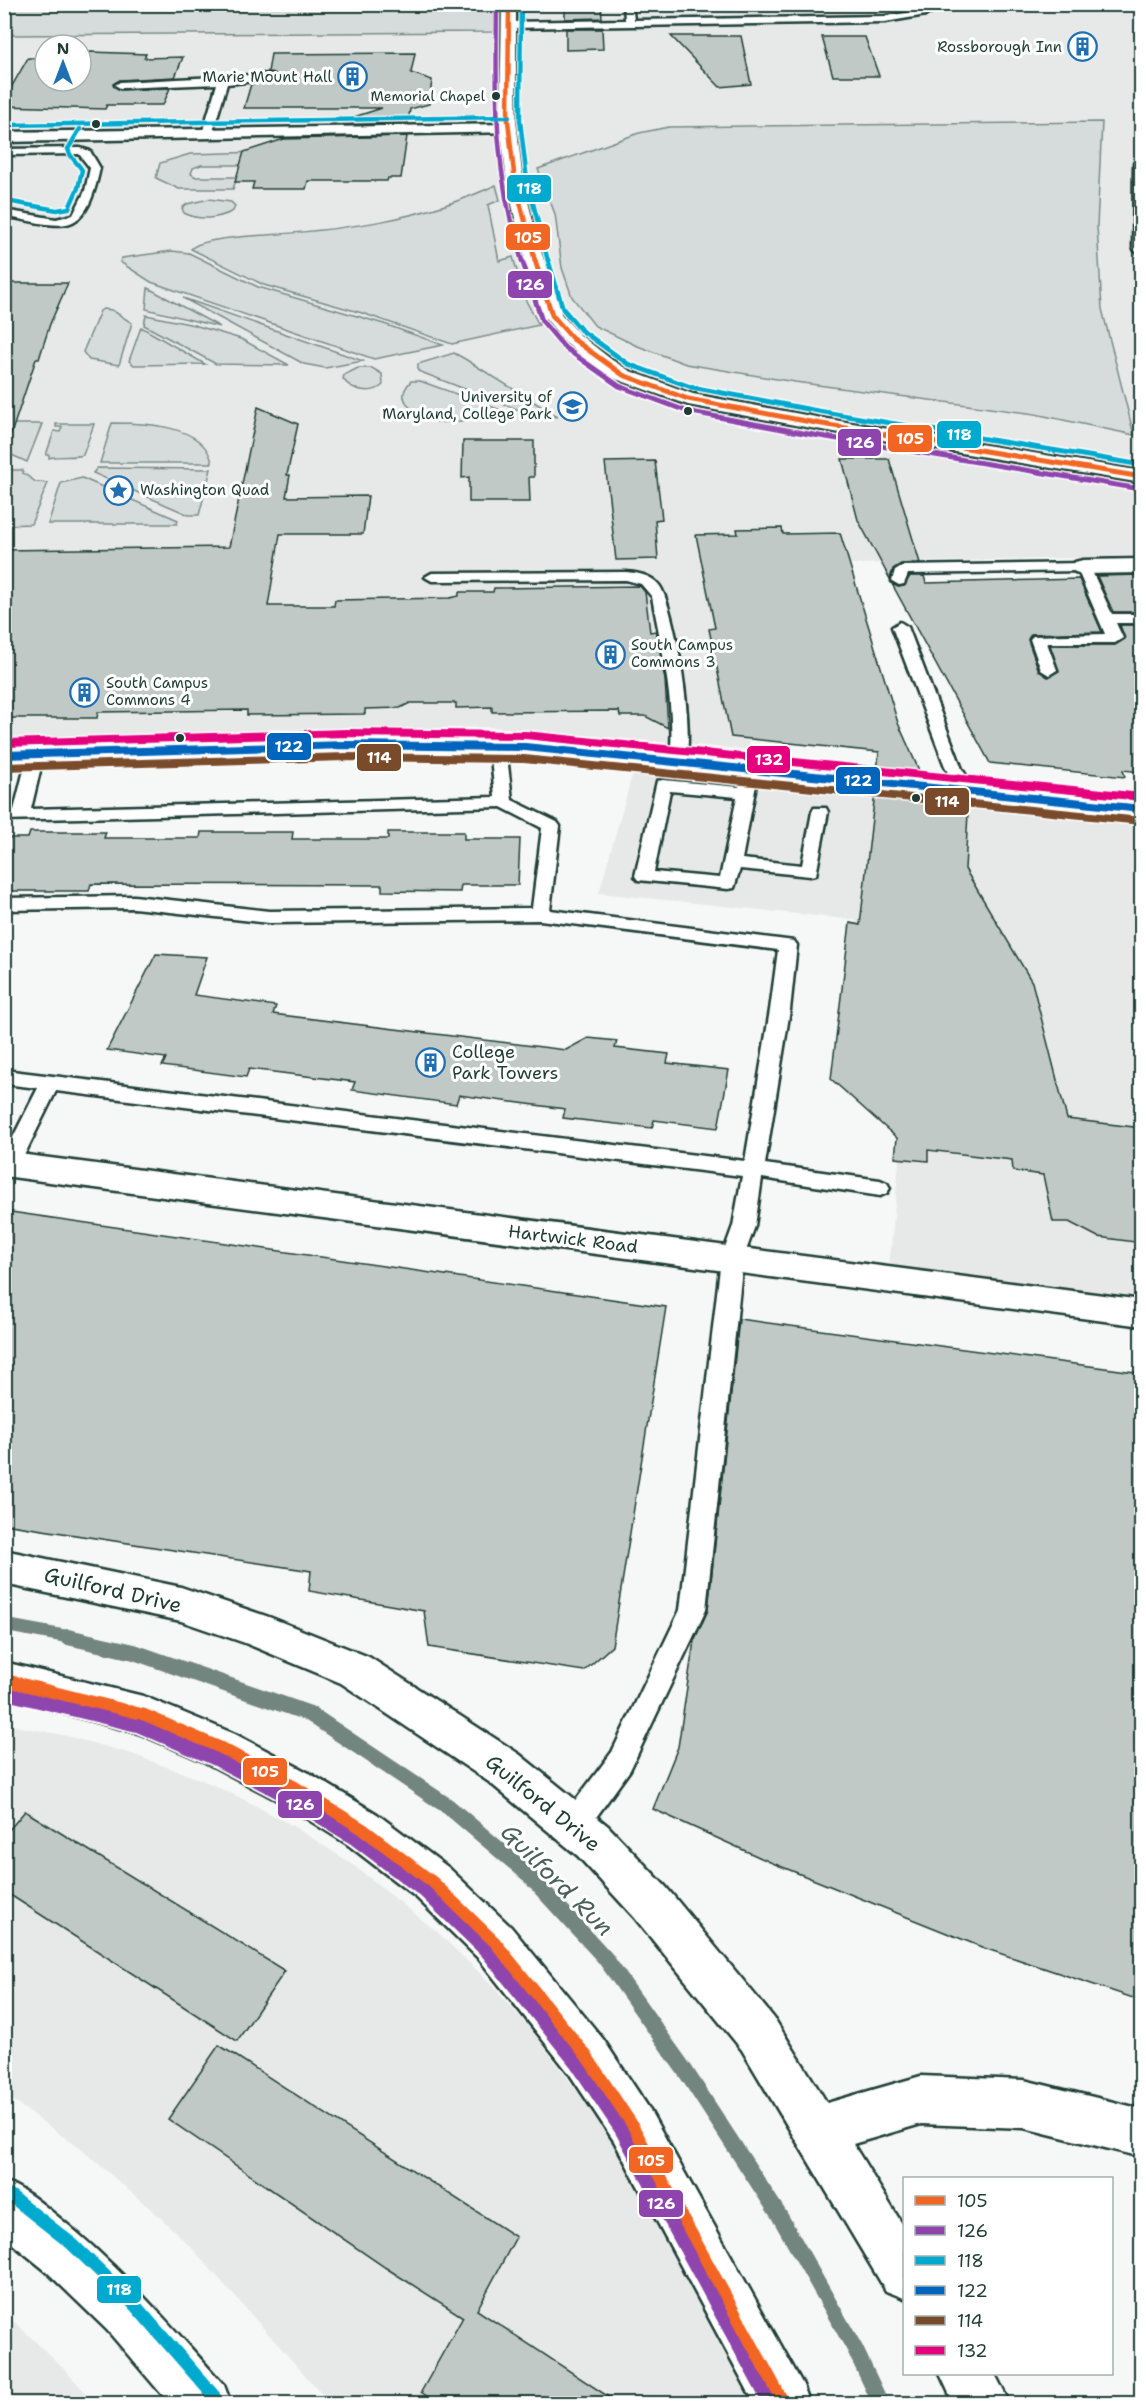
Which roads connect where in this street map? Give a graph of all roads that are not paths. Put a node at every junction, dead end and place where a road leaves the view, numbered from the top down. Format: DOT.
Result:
graph roads {
  1 [pos="509,4"];
  2 [pos="628,4"];
  3 [pos="941,4"];
  4 [pos="630,23"];
  5 [pos="509,25"];
  6 [pos="272,77"];
  7 [pos="223,81"];
  8 [pos="120,85"];
  9 [pos="509,129"];
  10 [pos="207,134"];
  11 [pos="90,135"];
  12 [pos="4,136"];
  13 [pos="80,151"];
  14 [pos="4,152"];
  15 [pos="1142,163"];
  16 [pos="4,213"];
  17 [pos="1142,248"];
  18 [pos="1142,477"];
  19 [pos="1142,566"];
  20 [pos="1083,567"];
  21 [pos="432,577"];
  22 [pos="899,581"];
  23 [pos="1142,618"];
  24 [pos="1106,619"];
  25 [pos="900,627"];
  26 [pos="1049,670"];
  27 [pos="498,747"];
  28 [pos="36,754"];
  29 [pos="4,755"];
  30 [pos="678,761"];
  31 [pos="748,781"];
  32 [pos="968,791"];
  33 [pos="504,802"];
  34 [pos="1142,809"];
  35 [pos="820,812"];
  36 [pos="13,814"];
  37 [pos="732,864"];
  38 [pos="4,904"];
  39 [pos="540,914"];
  40 [pos="4,1077"];
  41 [pos="50,1084"];
  42 [pos="8,1164"];
  43 [pos="753,1168"];
  44 [pos="880,1188"];
  45 [pos="732,1259"];
  46 [pos="1142,1313"];
  47 [pos="4,1567"];
  48 [pos="4,1680"];
  49 [pos="574,1825"];
  50 [pos="817,2130"];
  51 [pos="1142,2133"];
  52 [pos="4,2205"];
  53 [pos="903,2271"];
  54 [pos="967,2375"];
  55 [pos="205,2403"];
  56 [pos="784,2403"];
  57 [pos="984,2403"];
  1 -- 5 [label="street"];
  2 -- 4 [label="lane"];
  3 -- 4 [label="lane"];
  4 -- 5 [label="lane"];
  5 -- 9 [label="street"];
  6 -- 7 [label="lane"];
  7 -- 8 [label="lane"];
  7 -- 10 [label="lane"];
  9 -- 10 [label="street"];
  9 -- 18 [label="street"];
  10 -- 11 [label="street"];
  11 -- 12 [label="street"];
  11 -- 13 [label="lane"];
  13 -- 14 [label="lane"];
  13 -- 16 [label="lane"];
  15 -- 17 [label="street"];
  19 -- 20 [label="street"];
  20 -- 22 [label="lane"];
  20 -- 24 [label="lane"];
  21 -- 30 [label="lane"];
  23 -- 24 [label="lane"];
  24 -- 26 [label="lane"];
  25 -- 32 [label="lane"];
  27 -- 28 [label="street"];
  27 -- 30 [label="street"];
  27 -- 33 [label="lane"];
  28 -- 29 [label="street"];
  28 -- 36 [label="lane"];
  30 -- 31 [label="street"];
  31 -- 32 [label="street"];
  31 -- 37 [label="lane"];
  31 -- 37 [label="lane"];
  32 -- 34 [label="street"];
  33 -- 36 [label="lane"];
  33 -- 39 [label="lane"];
  35 -- 37 [label="lane"];
  38 -- 39 [label="lane"];
  39 -- 43 [label="lane"];
  40 -- 41 [label="lane"];
  41 -- 42 [label="lane"];
  41 -- 43 [label="lane"];
  42 -- 45 [label="street, Hartwick Road"];
  43 -- 44 [label="lane"];
  43 -- 45 [label="lane"];
  45 -- 46 [label="street, Hartwick Road"];
  45 -- 49 [label="lane"];
  47 -- 49 [label="street, Guilford Drive"];
  48 -- 56 [label="street"];
  49 -- 50 [label="street, Guilford Drive"];
  50 -- 51 [label="street"];
  50 -- 53 [label="street, Guilford Drive"];
  52 -- 55 [label="street"];
  54 -- 57 [label="street"];
}
